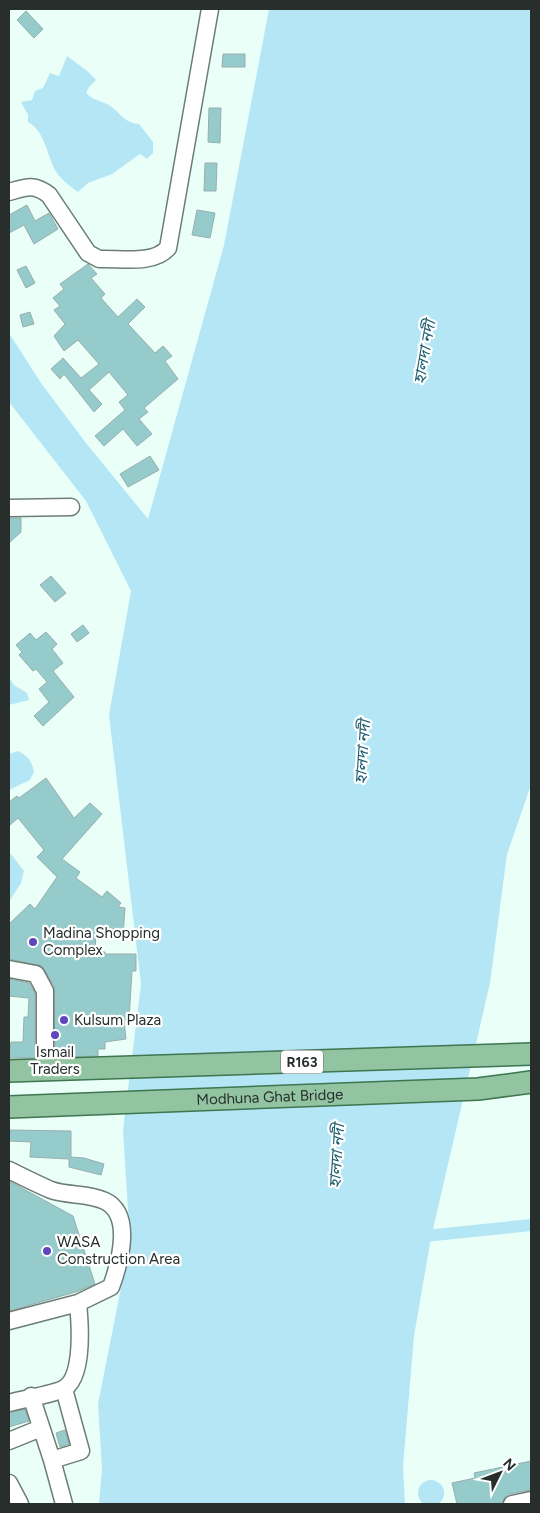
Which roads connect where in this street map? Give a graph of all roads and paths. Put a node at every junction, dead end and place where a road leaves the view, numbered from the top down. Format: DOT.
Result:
graph roads {
  1 [pos="210,9"];
  2 [pos="9,192"];
  3 [pos="71,507"];
  4 [pos="9,508"];
  5 [pos="9,969"];
  6 [pos="531,1054"];
  7 [pos="45,1070"];
  8 [pos="9,1072"];
  9 [pos="531,1082"];
  10 [pos="9,1107"];
  11 [pos="9,1170"];
  12 [pos="78,1303"];
  13 [pos="9,1321"];
  14 [pos="64,1389"];
  15 [pos="31,1396"];
  16 [pos="9,1403"];
  17 [pos="41,1428"];
  18 [pos="9,1441"];
  19 [pos="52,1460"];
  20 [pos="9,1483"];
  21 [pos="531,1500"];
  22 [pos="20,1504"];
  23 [pos="64,1504"];
  24 [pos="512,1504"];
  1 -- 2 [label="street"];
  3 -- 4 [label="street"];
  5 -- 7 [label="street"];
  6 -- 7 [label="main road, R163"];
  7 -- 8 [label="main road, R163"];
  9 -- 10 [label="main road, Modhuna Ghat Bridge / R163"];
  11 -- 12 [label="street"];
  12 -- 13 [label="street"];
  12 -- 14 [label="street"];
  14 -- 15 [label="street"];
  14 -- 19 [label="street"];
  15 -- 16 [label="street"];
  15 -- 17 [label="street"];
  17 -- 18 [label="street"];
  17 -- 19 [label="street"];
  19 -- 23 [label="street"];
  20 -- 22 [label="street"];
  21 -- 24 [label="street"];
}
